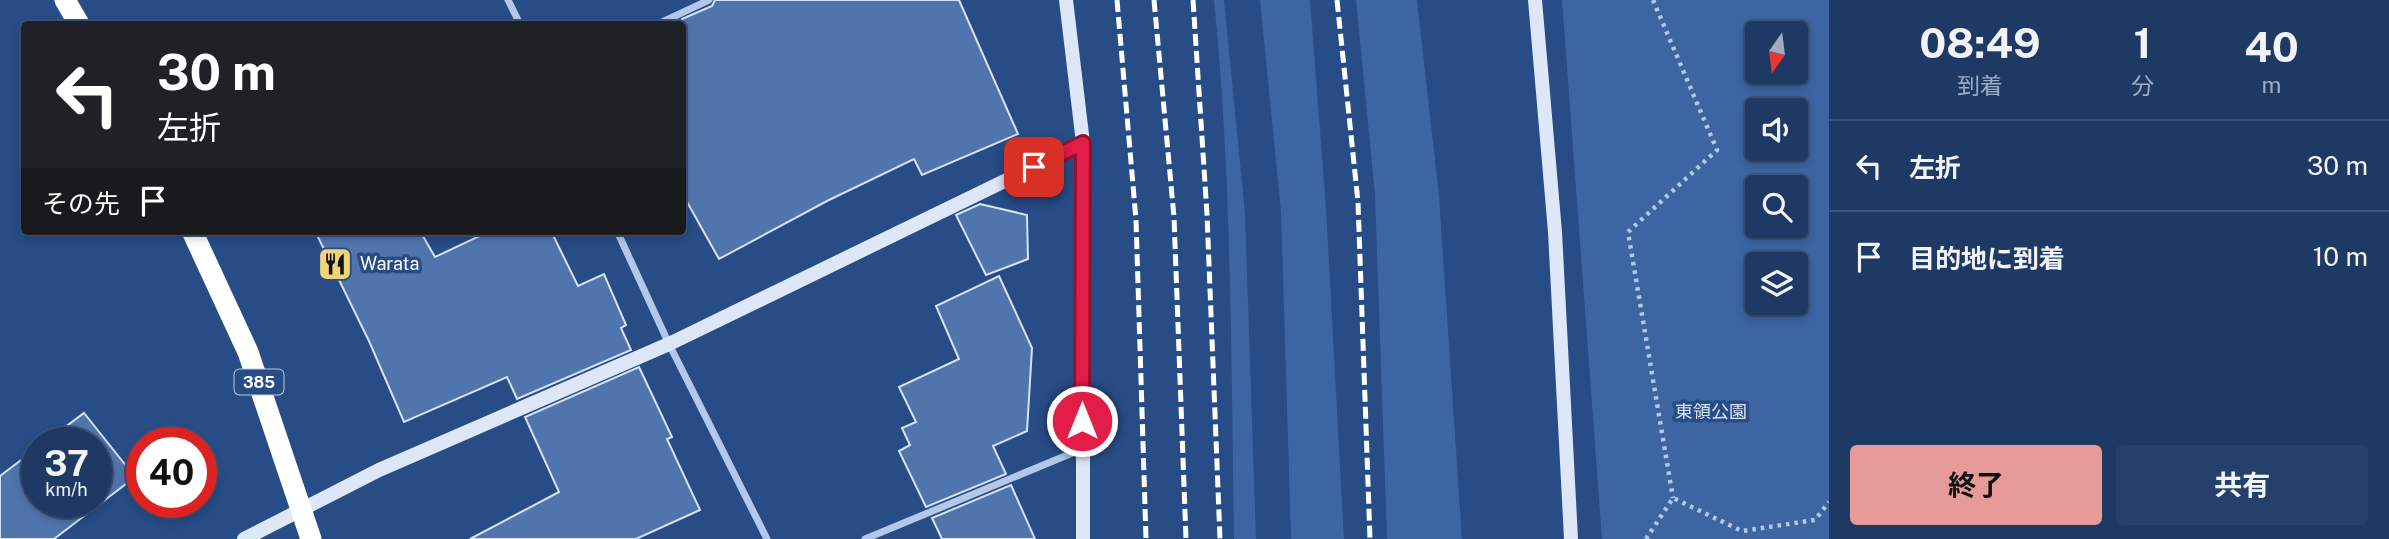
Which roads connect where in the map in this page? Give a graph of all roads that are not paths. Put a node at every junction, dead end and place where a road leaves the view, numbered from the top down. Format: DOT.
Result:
graph roads {
  1 [pos="65,0"];
  2 [pos="508,0"];
  3 [pos="709,0"];
  4 [pos="1066,0"];
  5 [pos="1535,0"];
  6 [pos="77,21"];
  7 [pos="518,21"];
  8 [pos="664,21"];
  9 [pos="1083,143"];
  10 [pos="194,235"];
  11 [pos="619,235"];
  12 [pos="669,344"];
  13 [pos="1082,449"];
  14 [pos="302,510"];
  15 [pos="244,539"];
  16 [pos="311,539"];
  17 [pos="767,539"];
  18 [pos="865,539"];
  19 [pos="1083,539"];
  20 [pos="1571,539"];
  1 -- 6 [label="highway"];
  2 -- 7 [label="street"];
  3 -- 8 [label="street"];
  4 -- 9 [label="street"];
  5 -- 20 [label="street"];
  9 -- 12 [label="street"];
  9 -- 13 [label="street"];
  10 -- 14 [label="highway, 385"];
  11 -- 12 [label="street"];
  12 -- 14 [label="street"];
  12 -- 17 [label="street"];
  13 -- 18 [label="street"];
  13 -- 19 [label="street"];
  14 -- 15 [label="street"];
  14 -- 16 [label="highway, 385"];
}
